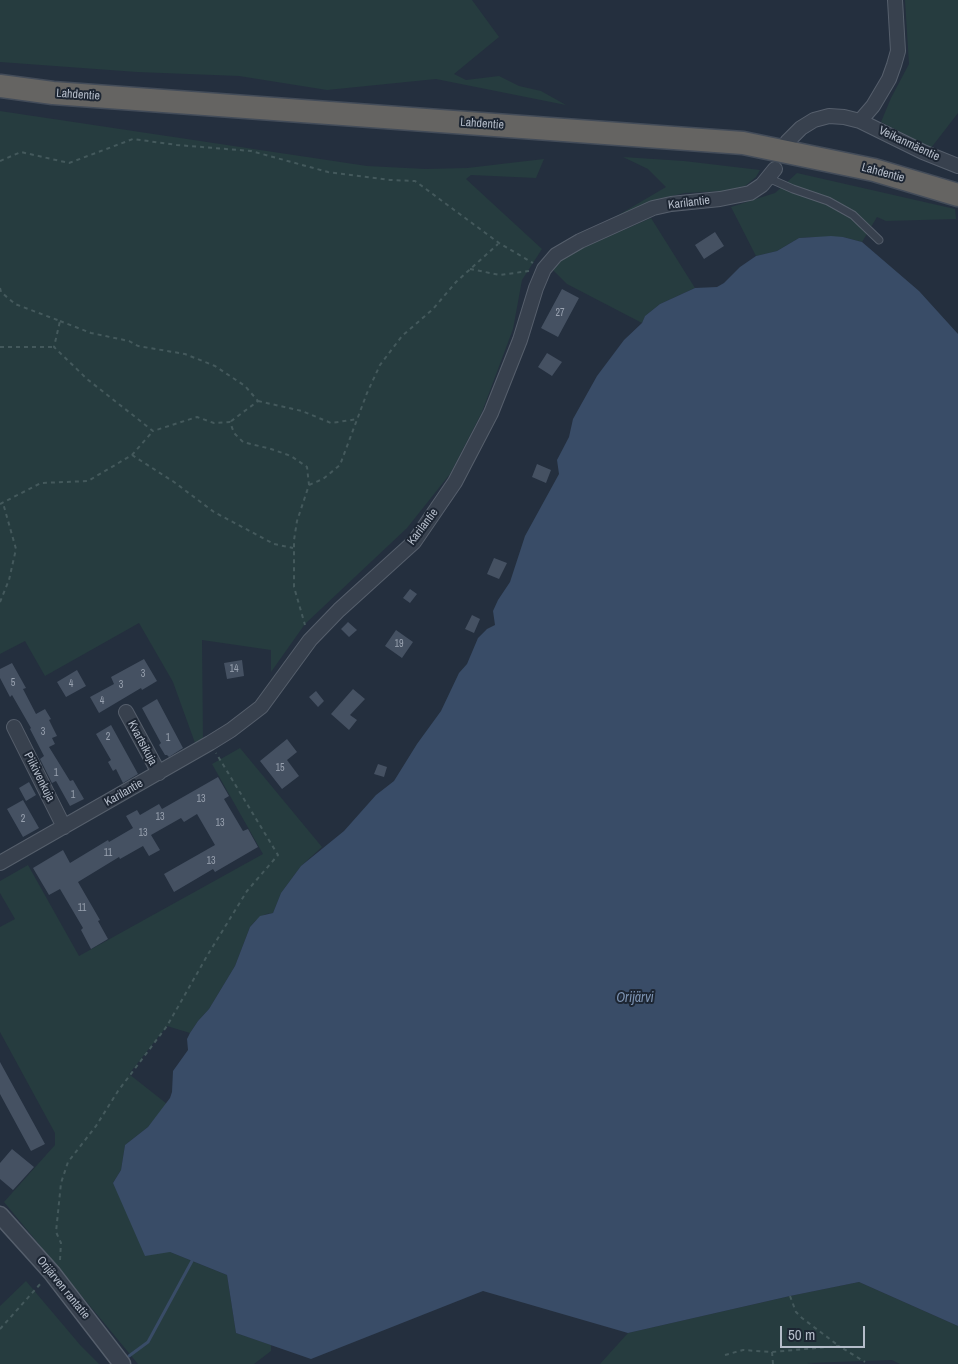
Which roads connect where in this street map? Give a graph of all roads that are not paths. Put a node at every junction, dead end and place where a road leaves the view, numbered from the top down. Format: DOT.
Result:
graph roads {
  1 [pos="895,0"];
  2 [pos="0,86"];
  3 [pos="860,121"];
  4 [pos="788,142"];
  5 [pos="958,166"];
  6 [pos="771,173"];
  7 [pos="958,195"];
  8 [pos="879,240"];
  9 [pos="126,712"];
  10 [pos="14,727"];
  11 [pos="159,773"];
  12 [pos="64,827"];
  13 [pos="0,863"];
  14 [pos="0,1214"];
  15 [pos="122,1364"];
  1 -- 3 [label="street"];
  2 -- 7 [label="highway, Lahdentie"];
  3 -- 4 [label="street"];
  3 -- 5 [label="street, Veikanmäentie"];
  6 -- 8 [label="lane"];
  6 -- 11 [label="street, Karilantie"];
  9 -- 11 [label="street, Kvartsikuja"];
  10 -- 12 [label="street, Piikivenkuja"];
  11 -- 12 [label="street, Karilantie"];
  12 -- 13 [label="street, Karilantie"];
  14 -- 15 [label="street, Orijärven rantatie"];
}
